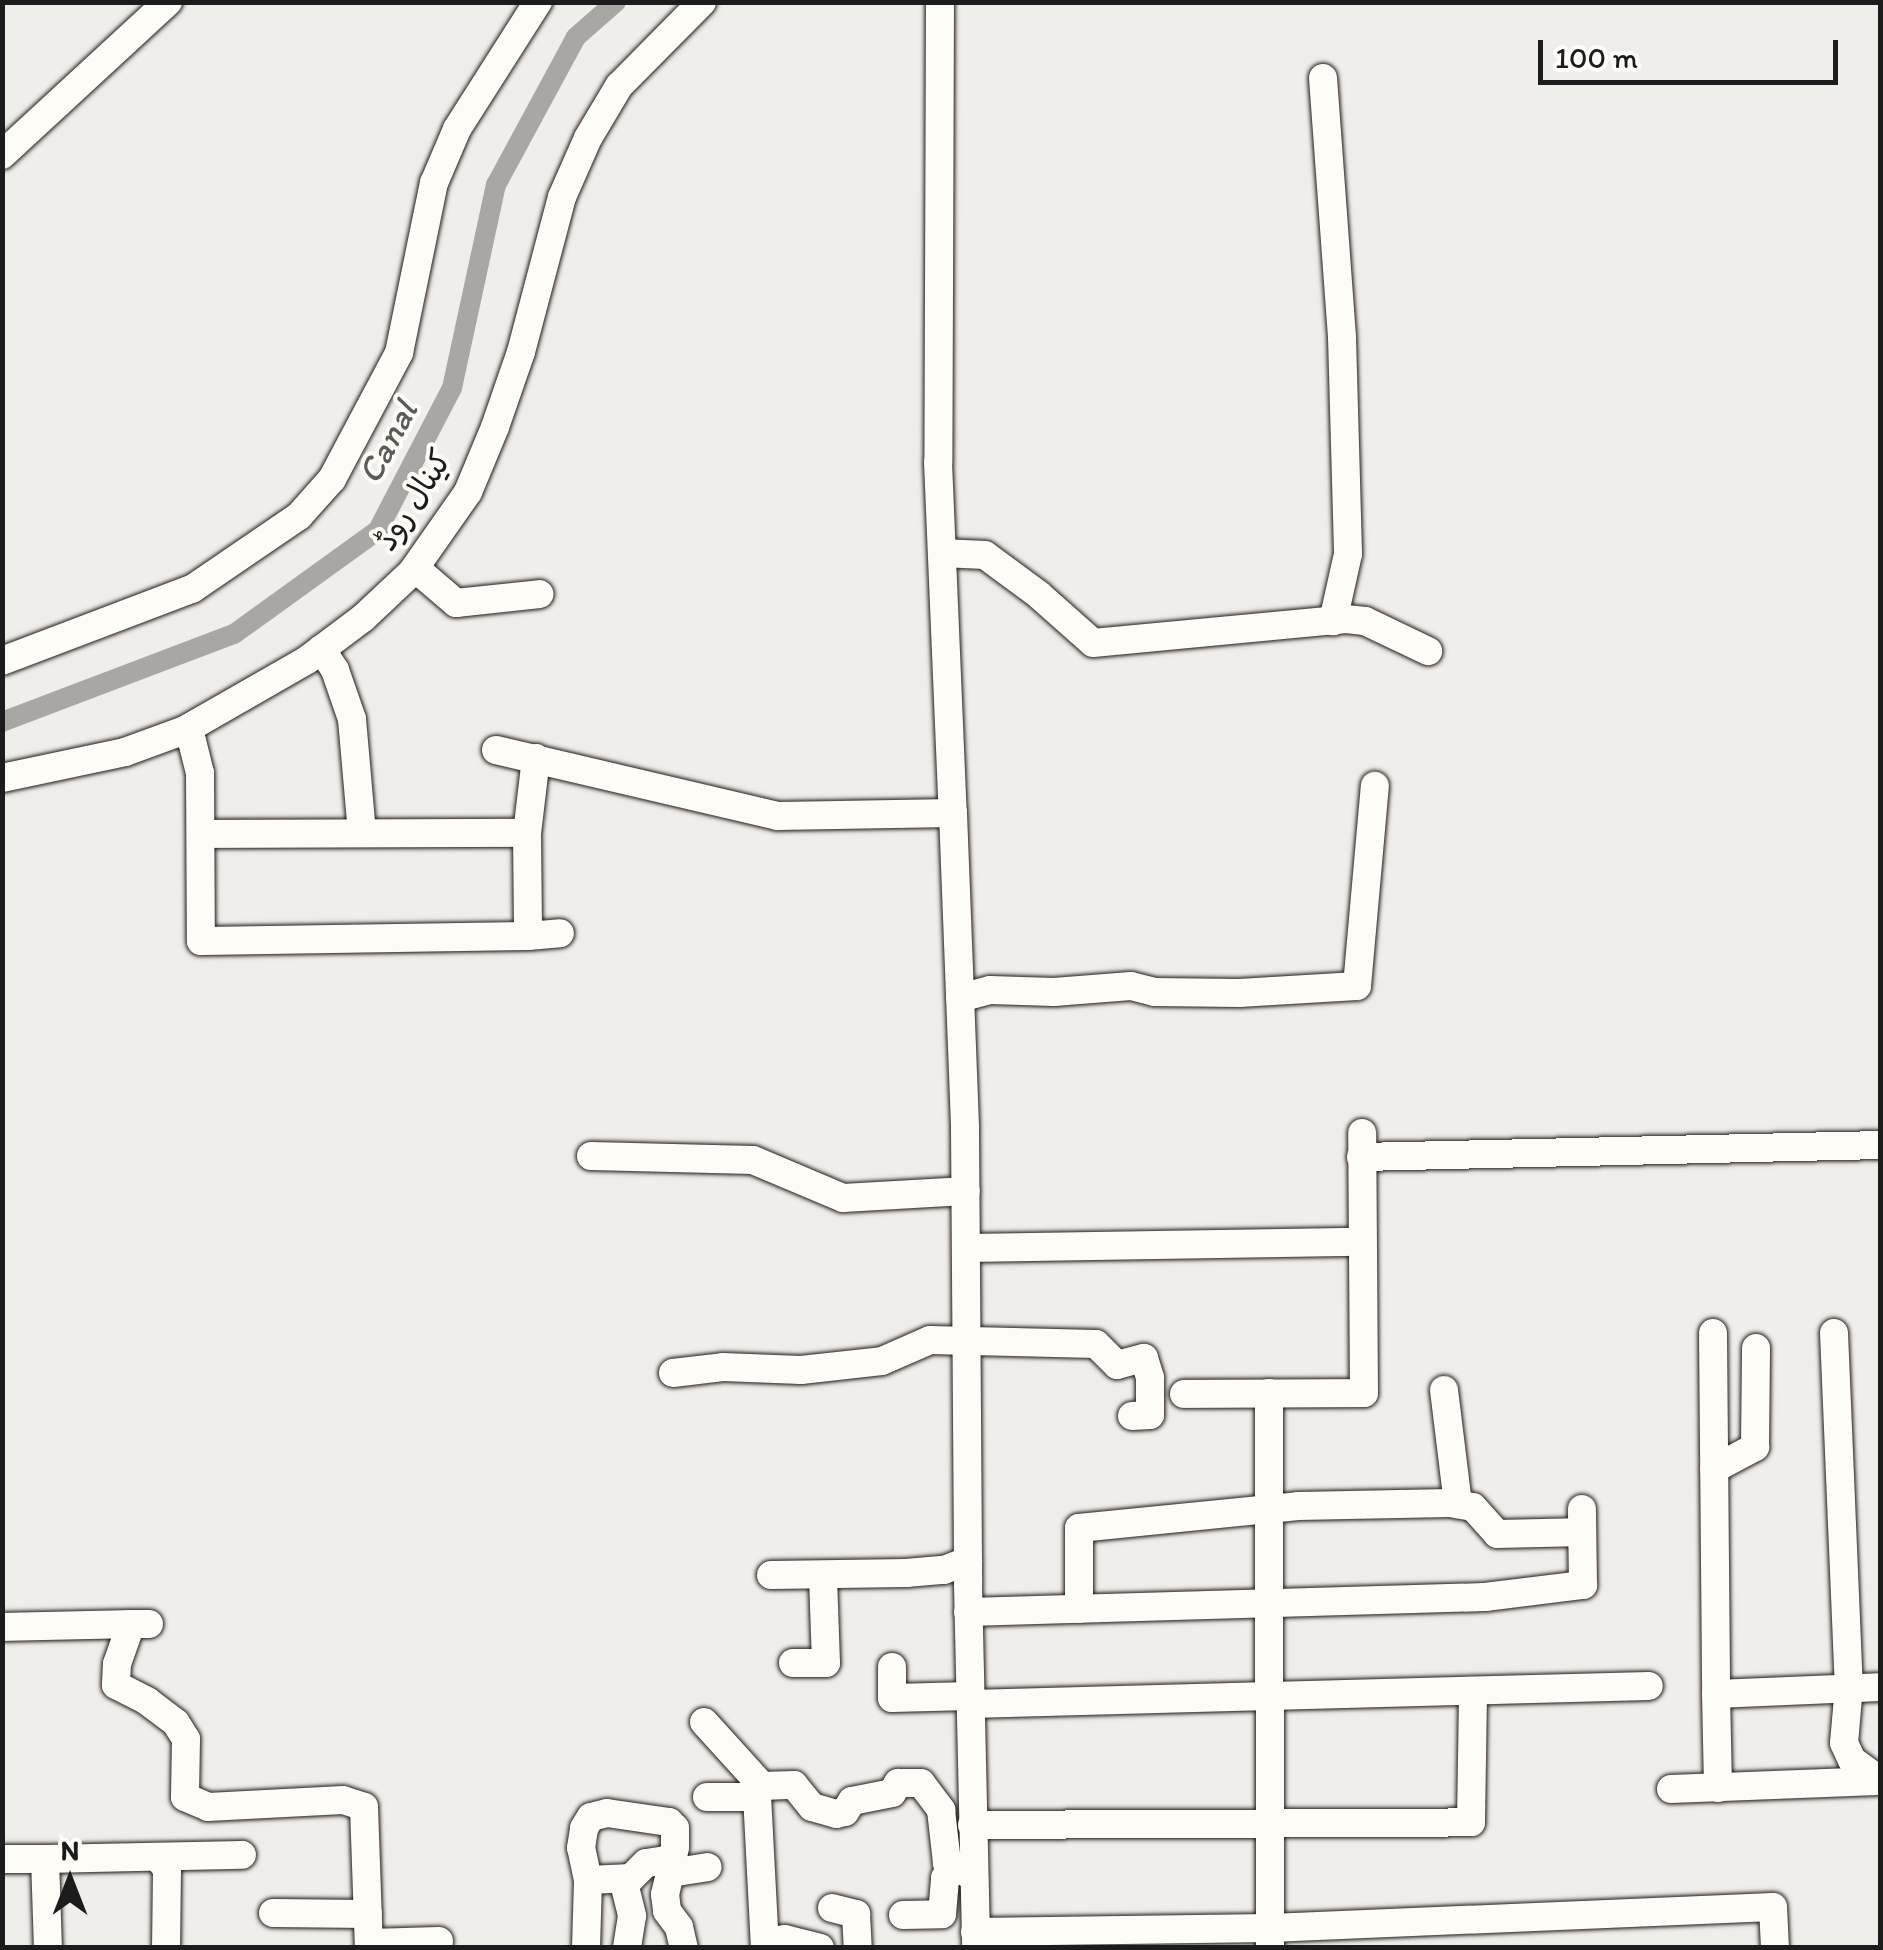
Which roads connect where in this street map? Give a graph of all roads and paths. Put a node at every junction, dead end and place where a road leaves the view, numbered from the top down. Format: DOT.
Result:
graph roads {
  1 [pos="168,2"];
  2 [pos="538,2"];
  3 [pos="702,2"];
  4 [pos="940,2"];
  5 [pos="1324,78"];
  6 [pos="2,155"];
  7 [pos="942,553"];
  8 [pos="415,568"];
  9 [pos="540,594"];
  10 [pos="1333,620"];
  11 [pos="321,649"];
  12 [pos="1428,652"];
  13 [pos="2,661"];
  14 [pos="185,730"];
  15 [pos="496,750"];
  16 [pos="536,758"];
  17 [pos="2,778"];
  18 [pos="1375,786"];
  19 [pos="953,813"];
  20 [pos="527,833"];
  21 [pos="202,834"];
  22 [pos="362,834"];
  23 [pos="560,934"];
  24 [pos="528,936"];
  25 [pos="960,998"];
  26 [pos="1880,1145"];
  27 [pos="591,1156"];
  28 [pos="966,1191"];
  29 [pos="1361,1242"];
  30 [pos="967,1248"];
  31 [pos="1713,1333"];
  32 [pos="1834,1333"];
  33 [pos="968,1344"];
  34 [pos="1756,1348"];
  35 [pos="672,1374"];
  36 [pos="1444,1390"];
  37 [pos="1268,1393"];
  38 [pos="1184,1394"];
  39 [pos="1132,1416"];
  40 [pos="1714,1468"];
  41 [pos="1458,1504"];
  42 [pos="1269,1510"];
  43 [pos="968,1561"];
  44 [pos="771,1575"];
  45 [pos="822,1575"];
  46 [pos="1270,1604"];
  47 [pos="1079,1608"];
  48 [pos="968,1612"];
  49 [pos="2,1627"];
  50 [pos="793,1664"];
  51 [pos="892,1667"];
  52 [pos="1648,1686"];
  53 [pos="1848,1686"];
  54 [pos="1880,1687"];
  55 [pos="1473,1694"];
  56 [pos="1716,1694"];
  57 [pos="970,1700"];
  58 [pos="1270,1700"];
  59 [pos="704,1722"];
  60 [pos="1879,1780"];
  61 [pos="1718,1788"];
  62 [pos="1671,1789"];
  63 [pos="759,1791"];
  64 [pos="707,1797"];
  65 [pos="1270,1822"];
  66 [pos="972,1826"];
  67 [pos="242,1855"];
  68 [pos="2,1859"];
  69 [pos="46,1859"];
  70 [pos="159,1859"];
  71 [pos="671,1866"];
  72 [pos="708,1867"];
  73 [pos="964,1874"];
  74 [pos="624,1879"];
  75 [pos="588,1880"];
  76 [pos="832,1908"];
  77 [pos="273,1913"];
  78 [pos="368,1914"];
  79 [pos="904,1915"];
  80 [pos="1270,1938"];
  81 [pos="976,1940"];
  82 [pos="439,1941"];
  83 [pos="369,1945"];
  84 [pos="765,1945"];
  85 [pos="48,1948"];
  86 [pos="166,1948"];
  87 [pos="586,1948"];
  88 [pos="627,1948"];
  89 [pos="684,1948"];
  90 [pos="820,1948"];
  91 [pos="858,1948"];
  92 [pos="1775,1948"];
  1 -- 6 [label="street"];
  2 -- 13 [label="street"];
  3 -- 8 [label="street, کینال روڈ"];
  4 -- 7 [label="street"];
  5 -- 10 [label="street"];
  7 -- 10 [label="street"];
  7 -- 19 [label="street"];
  8 -- 9 [label="street"];
  8 -- 11 [label="street, کینال روڈ"];
  10 -- 12 [label="street"];
  11 -- 14 [label="street, کینال روڈ"];
  11 -- 22 [label="street"];
  14 -- 17 [label="street, کینال روڈ"];
  14 -- 21 [label="street"];
  15 -- 16 [label="street"];
  16 -- 19 [label="street"];
  16 -- 20 [label="street"];
  18 -- 25 [label="street"];
  19 -- 25 [label="street"];
  20 -- 22 [label="street"];
  20 -- 24 [label="street"];
  21 -- 22 [label="street"];
  21 -- 24 [label="street"];
  23 -- 24 [label="street"];
  25 -- 28 [label="street"];
  26 -- 29 [label="street"];
  27 -- 28 [label="street"];
  28 -- 30 [label="street"];
  29 -- 30 [label="street"];
  29 -- 37 [label="street"];
  30 -- 33 [label="street"];
  31 -- 40 [label="street"];
  32 -- 53 [label="street"];
  33 -- 35 [label="street"];
  33 -- 39 [label="street"];
  33 -- 43 [label="street"];
  34 -- 40 [label="street"];
  36 -- 41 [label="street"];
  37 -- 38 [label="street"];
  37 -- 42 [label="street"];
  40 -- 56 [label="street"];
  41 -- 42 [label="street"];
  41 -- 46 [label="street"];
  42 -- 46 [label="street"];
  42 -- 47 [label="street"];
  43 -- 45 [label="street"];
  43 -- 48 [label="street"];
  44 -- 45 [label="street"];
  45 -- 50 [label="street"];
  46 -- 47 [label="street"];
  46 -- 58 [label="street"];
  47 -- 48 [label="street"];
  48 -- 57 [label="street"];
  49 -- 78 [label="street"];
  51 -- 57 [label="street"];
  52 -- 55 [label="street"];
  53 -- 54 [label="street"];
  53 -- 56 [label="street"];
  53 -- 60 [label="street"];
  55 -- 58 [label="street"];
  55 -- 65 [label="street"];
  56 -- 61 [label="street"];
  57 -- 58 [label="street"];
  57 -- 66 [label="street"];
  58 -- 65 [label="street"];
  59 -- 63 [label="street"];
  60 -- 61 [label="street"];
  61 -- 62 [label="street"];
  63 -- 64 [label="street"];
  63 -- 73 [label="street"];
  63 -- 84 [label="street"];
  65 -- 66 [label="street"];
  65 -- 80 [label="street"];
  66 -- 73 [label="street"];
  67 -- 70 [label="street"];
  68 -- 69 [label="street"];
  69 -- 70 [label="street"];
  69 -- 85 [label="street"];
  70 -- 86 [label="street"];
  71 -- 72 [label="street"];
  71 -- 74 [label="street"];
  71 -- 75 [label="street"];
  71 -- 89 [label="street"];
  73 -- 79 [label="street"];
  73 -- 81 [label="street"];
  74 -- 75 [label="street"];
  74 -- 88 [label="street"];
  75 -- 87 [label="street"];
  76 -- 91 [label="street"];
  77 -- 78 [label="street"];
  78 -- 83 [label="street"];
  80 -- 81 [label="street"];
  80 -- 92 [label="street"];
  82 -- 83 [label="street"];
  84 -- 90 [label="street"];
}
